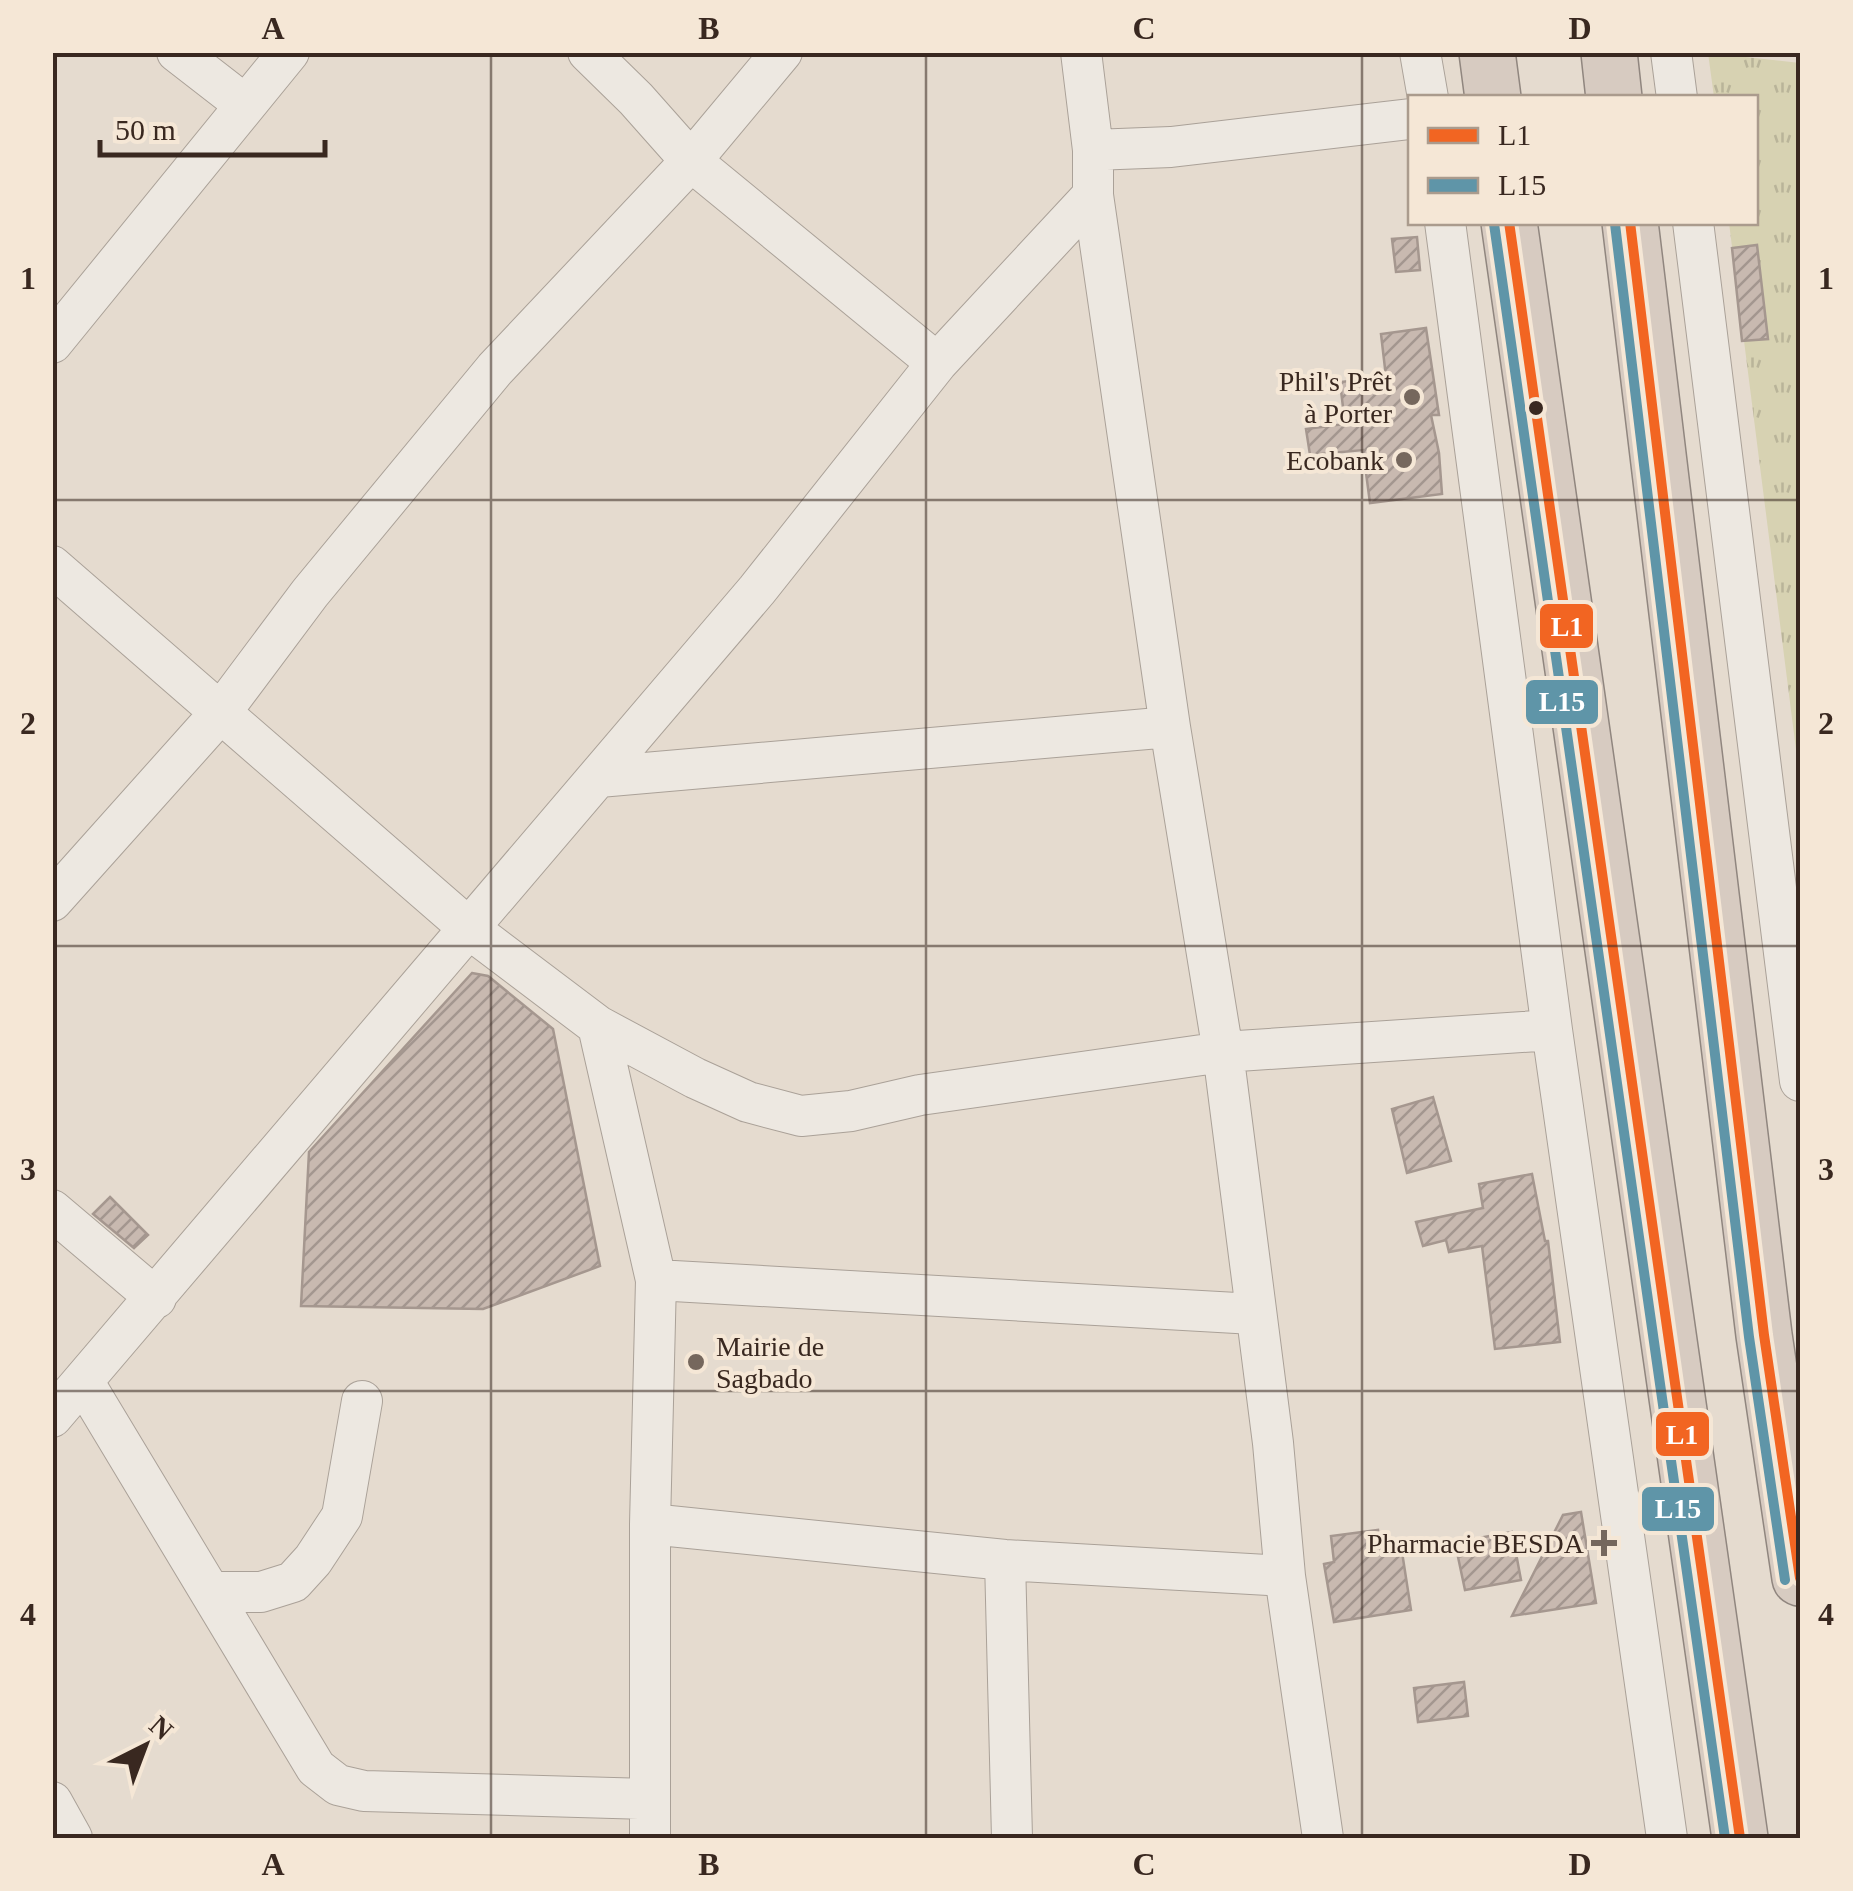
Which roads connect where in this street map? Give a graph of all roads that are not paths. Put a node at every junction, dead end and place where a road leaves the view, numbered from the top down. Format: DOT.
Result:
graph roads {
  1 [pos="177,52"];
  2 [pos="289,52"];
  3 [pos="588,52"];
  4 [pos="782,52"];
  5 [pos="1080,52"];
  6 [pos="1420,52"];
  7 [pos="1487,52"];
  8 [pos="1609,52"];
  9 [pos="1671,52"];
  10 [pos="1427,95"];
  11 [pos="1493,95"];
  12 [pos="1614,95"];
  13 [pos="1677,95"];
  14 [pos="244,104"];
  15 [pos="1408,119"];
  16 [pos="1093,150"];
  17 [pos="691,161"];
  18 [pos="1093,195"];
  19 [pos="1445,225"];
  20 [pos="1509,225"];
  21 [pos="1630,225"];
  22 [pos="1693,225"];
  23 [pos="52,343"];
  24 [pos="937,363"];
  25 [pos="52,566"];
  26 [pos="221,712"];
  27 [pos="1170,726"];
  28 [pos="598,778"];
  29 [pos="52,901"];
  30 [pos="471,930"];
  31 [pos="598,1026"];
  32 [pos="1552,1030"];
  33 [pos="1223,1052"];
  34 [pos="1800,1080"];
  35 [pos="52,1210"];
  36 [pos="656,1280"];
  37 [pos="156,1298"];
  38 [pos="1254,1314"];
  39 [pos="83,1381"];
  40 [pos="362,1401"];
  41 [pos="52,1417"];
  42 [pos="650,1524"];
  43 [pos="1006,1560"];
  44 [pos="1285,1576"];
  45 [pos="1800,1578"];
  46 [pos="210,1592"];
  47 [pos="648,1799"];
  48 [pos="52,1802"];
  49 [pos="72,1838"];
  50 [pos="650,1838"];
  51 [pos="1012,1838"];
  52 [pos="1322,1838"];
  53 [pos="1667,1838"];
  54 [pos="1740,1838"];
  1 -- 14 [label="street"];
  2 -- 14 [label="street"];
  3 -- 17 [label="street"];
  4 -- 17 [label="street"];
  5 -- 16 [label="street"];
  6 -- 10 [label="street"];
  7 -- 11 [label="highway"];
  8 -- 12 [label="highway"];
  9 -- 13 [label="street"];
  14 -- 23 [label="street"];
  15 -- 16 [label="street"];
  16 -- 18 [label="street"];
  17 -- 24 [label="street"];
  17 -- 26 [label="street"];
  18 -- 24 [label="street"];
  18 -- 27 [label="street"];
  19 -- 32 [label="street"];
  20 -- 54 [label="highway"];
  21 -- 45 [label="highway"];
  22 -- 34 [label="street"];
  24 -- 28 [label="street"];
  25 -- 26 [label="street"];
  26 -- 29 [label="street"];
  26 -- 30 [label="street"];
  27 -- 28 [label="street"];
  27 -- 33 [label="street"];
  28 -- 30 [label="street"];
  30 -- 31 [label="street"];
  30 -- 37 [label="street"];
  31 -- 33 [label="street"];
  31 -- 36 [label="street"];
  32 -- 33 [label="street"];
  32 -- 53 [label="street"];
  33 -- 38 [label="street"];
  35 -- 37 [label="street"];
  36 -- 38 [label="street"];
  36 -- 42 [label="street"];
  37 -- 39 [label="street"];
  38 -- 44 [label="street"];
  39 -- 41 [label="street"];
  39 -- 46 [label="street"];
  40 -- 46 [label="street"];
  42 -- 43 [label="street"];
  42 -- 47 [label="street"];
  43 -- 44 [label="street"];
  43 -- 51 [label="street"];
  44 -- 52 [label="street"];
  46 -- 47 [label="street"];
  47 -- 50 [label="street"];
  48 -- 49 [label="street"];
}
